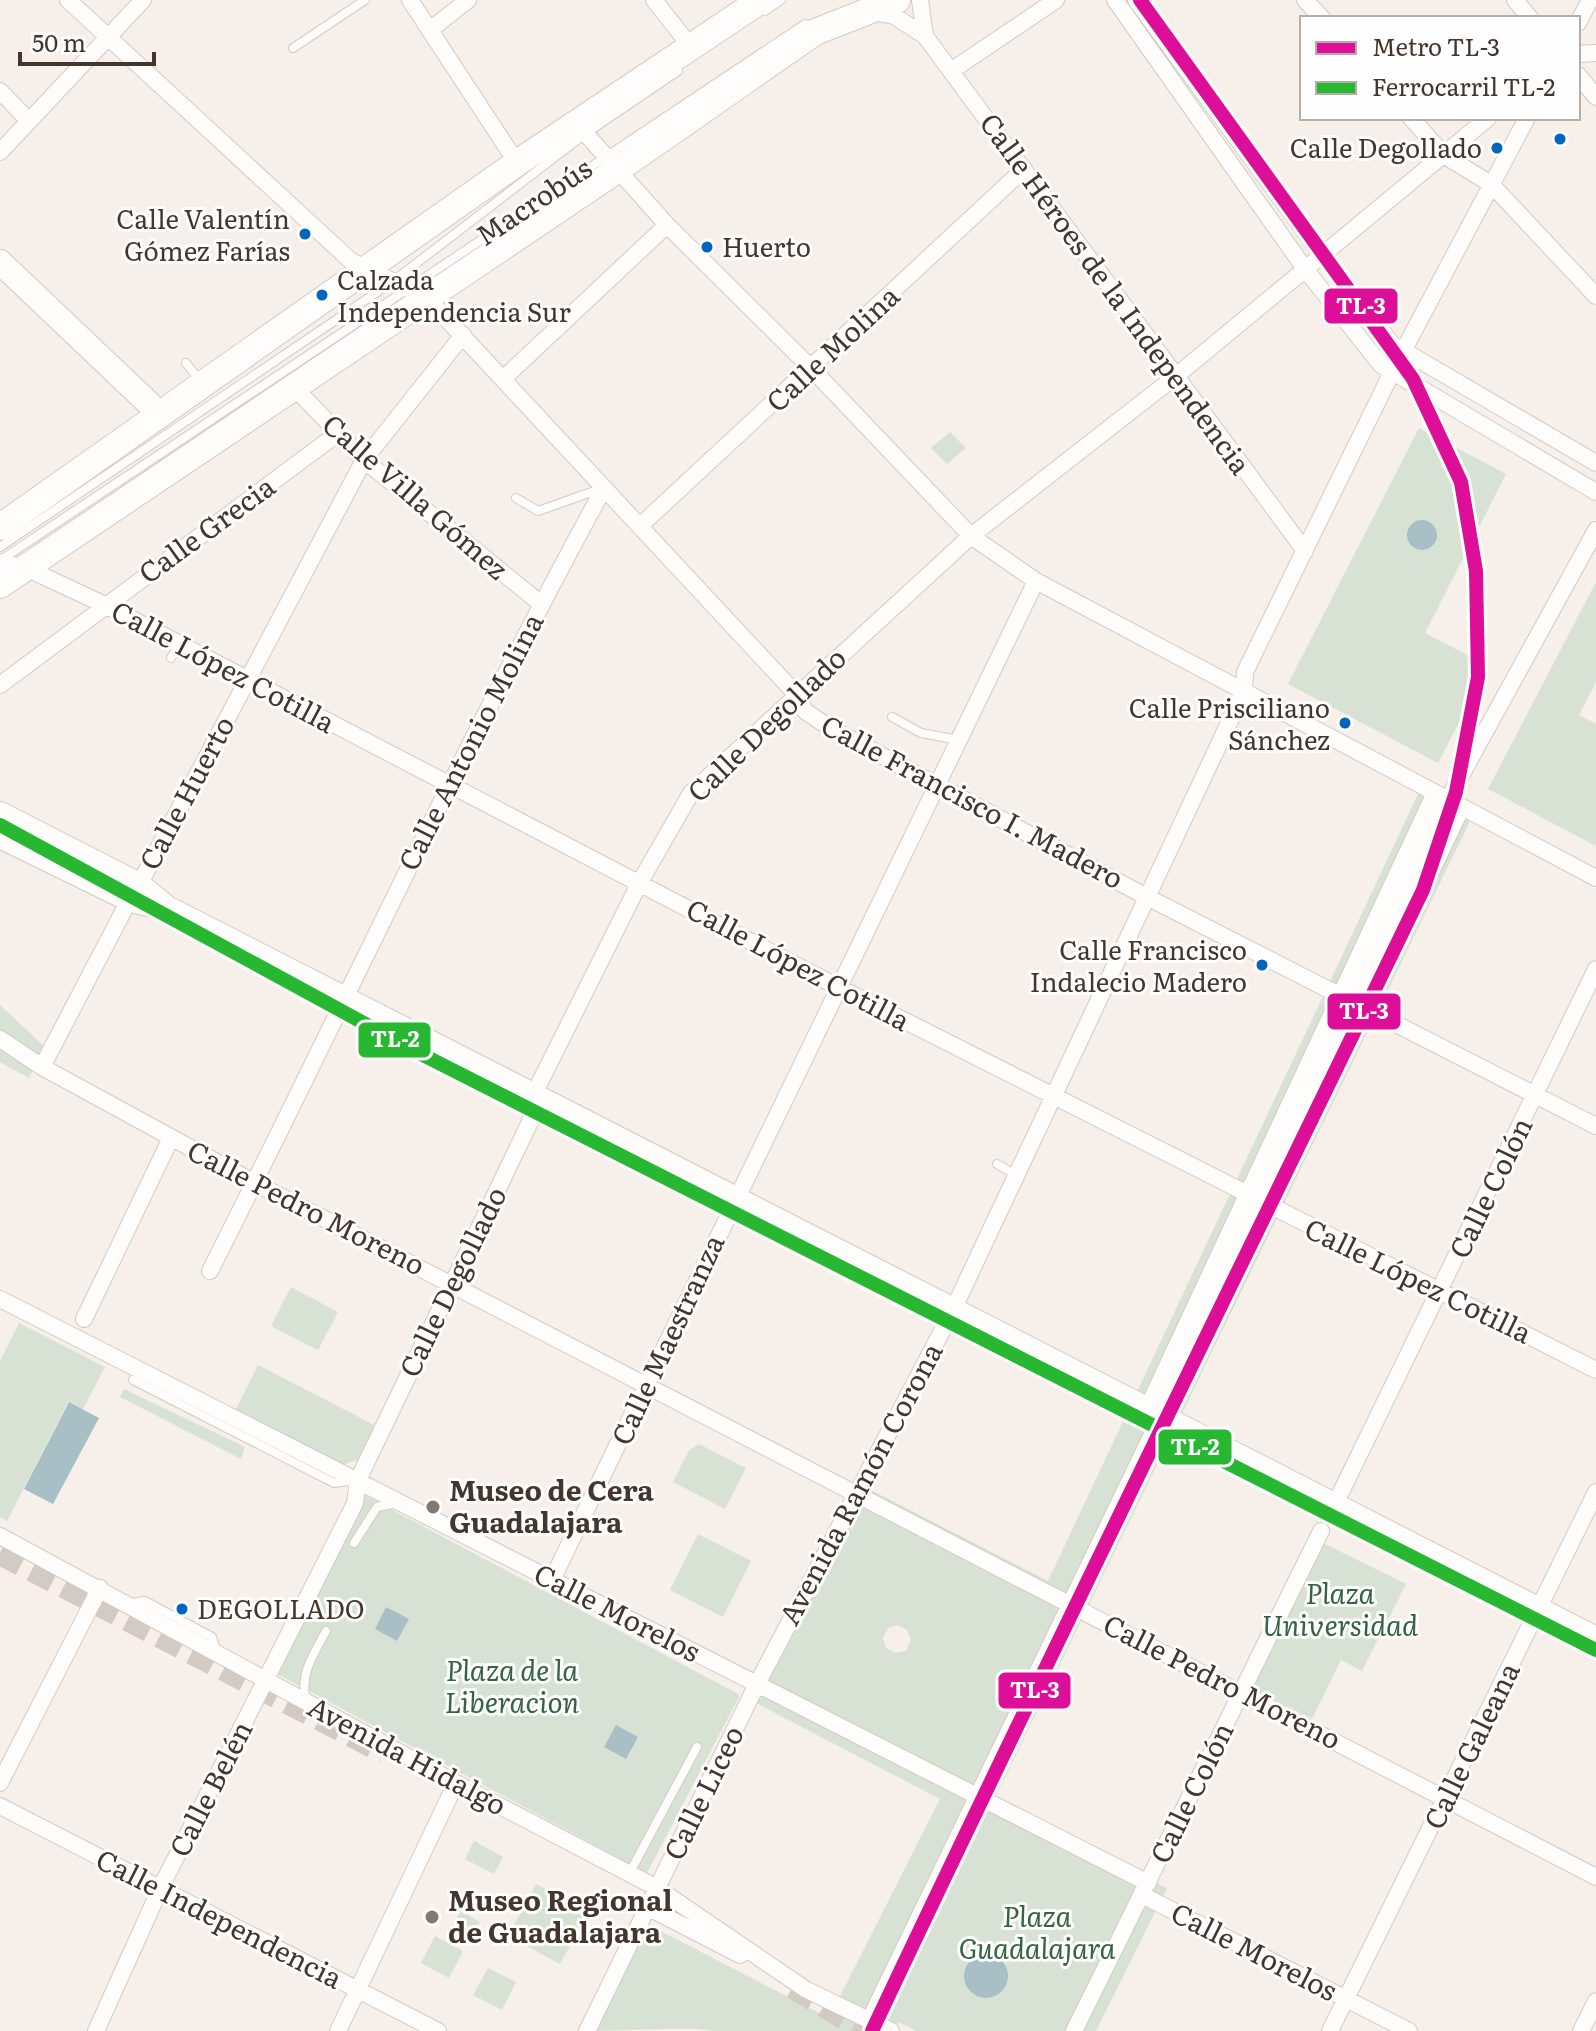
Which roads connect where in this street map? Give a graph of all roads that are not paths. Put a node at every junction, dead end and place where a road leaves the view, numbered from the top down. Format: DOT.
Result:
graph roads {
  1 [pos="68,0"];
  2 [pos="143,0"];
  3 [pos="365,0"];
  4 [pos="410,0"];
  5 [pos="468,0"];
  6 [pos="654,0"];
  7 [pos="781,0"];
  8 [pos="897,0"];
  9 [pos="920,0"];
  10 [pos="1056,0"];
  11 [pos="1115,0"];
  12 [pos="1136,0"];
  13 [pos="1305,0"];
  14 [pos="1515,0"];
  15 [pos="1590,0"];
  16 [pos="876,6"];
  17 [pos="758,9"];
  18 [pos="1320,16"];
  19 [pos="1528,16"];
  20 [pos="1580,19"];
  21 [pos="430,30"];
  22 [pos="925,36"];
  23 [pos="108,38"];
  24 [pos="293,48"];
  25 [pos="690,55"];
  26 [pos="951,71"];
  27 [pos="1580,77"];
  28 [pos="0,91"];
  29 [pos="1596,97"];
  30 [pos="1413,120"];
  31 [pos="1486,120"];
  32 [pos="1526,120"];
  33 [pos="29,121"];
  34 [pos="581,129"];
  35 [pos="0,152"];
  36 [pos="1445,156"];
  37 [pos="517,163"];
  38 [pos="611,163"];
  39 [pos="1024,169"];
  40 [pos="1491,184"];
  41 [pos="667,225"];
  42 [pos="1322,255"];
  43 [pos="0,262"];
  44 [pos="1305,269"];
  45 [pos="368,270"];
  46 [pos="408,289"];
  47 [pos="1596,296"];
  48 [pos="463,335"];
  49 [pos="1404,351"];
  50 [pos="186,363"];
  51 [pos="812,369"];
  52 [pos="1392,372"];
  53 [pos="1176,376"];
  54 [pos="504,378"];
  55 [pos="204,386"];
  56 [pos="294,387"];
  57 [pos="161,415"];
  58 [pos="337,434"];
  59 [pos="364,460"];
  60 [pos="1596,463"];
  61 [pos="604,488"];
  62 [pos="1596,492"];
  63 [pos="516,498"];
  64 [pos="640,526"];
  65 [pos="0,527"];
  66 [pos="1596,530"];
  67 [pos="971,536"];
  68 [pos="0,547"];
  69 [pos="1305,551"];
  70 [pos="9,563"];
  71 [pos="1036,581"];
  72 [pos="0,585"];
  73 [pos="540,603"];
  74 [pos="105,605"];
  75 [pos="246,681"];
  76 [pos="0,685"];
  77 [pos="1244,691"];
  78 [pos="796,694"];
  79 [pos="892,717"];
  80 [pos="959,740"];
  81 [pos="448,783"];
  82 [pos="936,785"];
  83 [pos="1448,800"];
  84 [pos="0,814"];
  85 [pos="0,836"];
  86 [pos="1596,878"];
  87 [pos="640,882"];
  88 [pos="139,885"];
  89 [pos="1145,896"];
  90 [pos="167,908"];
  91 [pos="123,912"];
  92 [pos="1596,969"];
  93 [pos="838,987"];
  94 [pos="345,1000"];
  95 [pos="1353,1002"];
  96 [pos="0,1039"];
  97 [pos="42,1067"];
  98 [pos="533,1096"];
  99 [pos="1536,1096"];
  100 [pos="1054,1097"];
  101 [pos="1596,1126"];
  102 [pos="171,1138"];
  103 [pos="997,1164"];
  104 [pos="1017,1175"];
  105 [pos="255,1183"];
  106 [pos="735,1198"];
  107 [pos="1259,1202"];
  108 [pos="210,1271"];
  109 [pos="453,1283"];
  110 [pos="1440,1290"];
  111 [pos="0,1299"];
  112 [pos="953,1310"];
  113 [pos="84,1319"];
  114 [pos="1596,1370"];
  115 [pos="133,1380"];
  116 [pos="648,1384"];
  117 [pos="1159,1415"];
  118 [pos="358,1480"];
  119 [pos="856,1492"];
  120 [pos="1341,1492"];
  121 [pos="1596,1492"];
  122 [pos="401,1502"];
  123 [pos="1321,1531"];
  124 [pos="0,1536"];
  125 [pos="354,1543"];
  126 [pos="552,1580"];
  127 [pos="100,1588"];
  128 [pos="1069,1603"];
  129 [pos="1539,1610"];
  130 [pos="326,1631"];
  131 [pos="1596,1639"];
  132 [pos="268,1679"];
  133 [pos="757,1684"];
  134 [pos="1242,1693"];
  135 [pos="307,1702"];
  136 [pos="697,1747"];
  137 [pos="0,1783"];
  138 [pos="456,1783"];
  139 [pos="976,1796"];
  140 [pos="1445,1799"];
  141 [pos="0,1806"];
  142 [pos="629,1874"];
  143 [pos="1596,1877"];
  144 [pos="657,1888"];
  145 [pos="160,1889"];
  146 [pos="1145,1889"];
  147 [pos="647,1907"];
  148 [pos="357,1989"];
  149 [pos="805,1989"];
  150 [pos="1346,1999"];
  151 [pos="1596,2001"];
  152 [pos="869,2021"];
  153 [pos="96,2031"];
  154 [pos="338,2031"];
  155 [pos="438,2031"];
  156 [pos="587,2031"];
  157 [pos="891,2031"];
  158 [pos="1074,2031"];
  159 [pos="1330,2031"];
  160 [pos="1409,2031"];
  161 [pos="1581,2031"];
  1 -- 23 [label="street"];
  2 -- 23 [label="street"];
  3 -- 24 [label="lane"];
  4 -- 21 [label="street"];
  5 -- 21 [label="street"];
  6 -- 25 [label="street"];
  7 -- 17 [label="lane"];
  8 -- 16 [label="main road"];
  9 -- 22 [label="street, Calle Héroes de la Independencia"];
  10 -- 26 [label="street"];
  11 -- 44 [label="street"];
  12 -- 42 [label="street"];
  13 -- 18 [label="street"];
  14 -- 19 [label="street"];
  15 -- 20 [label="street"];
  16 -- 22 [label="street, Calle Héroes de la Independencia"];
  16 -- 38 [label="main road"];
  17 -- 25 [label="main road"];
  21 -- 37 [label="street"];
  22 -- 26 [label="street, Calle Héroes de la Independencia"];
  23 -- 33 [label="street"];
  23 -- 45 [label="street"];
  25 -- 34 [label="main road"];
  26 -- 39 [label="street, Calle Héroes de la Independencia"];
  27 -- 29 [label="street"];
  28 -- 33 [label="street"];
  30 -- 36 [label="street"];
  31 -- 36 [label="street, Calle Degollado"];
  32 -- 40 [label="street, Avenida Ramón Corona"];
  33 -- 35 [label="street"];
  34 -- 37 [label="main road"];
  34 -- 38 [label="street"];
  34 -- 46 [label="lane, Macrobús"];
  36 -- 40 [label="street"];
  36 -- 42 [label="street, Calle Degollado"];
  37 -- 45 [label="main road"];
  38 -- 41 [label="street"];
  38 -- 46 [label="main road"];
  39 -- 51 [label="street, Calle Molina"];
  39 -- 53 [label="street, Calle Héroes de la Independencia"];
  40 -- 47 [label="street"];
  40 -- 49 [label="street, Avenida Ramón Corona"];
  41 -- 51 [label="street"];
  41 -- 54 [label="street"];
  42 -- 44 [label="street, Calle Degollado"];
  42 -- 49 [label="street"];
  43 -- 57 [label="main road"];
  44 -- 52 [label="street"];
  44 -- 53 [label="street, Calle Degollado"];
  45 -- 46 [label="street, Calle Francisco I. Madero"];
  45 -- 55 [label="main road"];
  46 -- 48 [label="street, Calle Francisco I. Madero"];
  46 -- 56 [label="main road"];
  46 -- 68 [label="lane, Macrobús"];
  46 -- 70 [label="lane, Macrobús"];
  48 -- 54 [label="street, Calle Francisco I. Madero"];
  48 -- 59 [label="street, Calle Huerto"];
  49 -- 52 [label="street, Avenida Ramón Corona"];
  49 -- 60 [label="street"];
  50 -- 55 [label="lane"];
  51 -- 64 [label="street, Calle Molina"];
  51 -- 67 [label="street"];
  52 -- 62 [label="street"];
  52 -- 69 [label="street, Avenida Ramón Corona"];
  53 -- 67 [label="street, Calle Degollado"];
  53 -- 69 [label="street, Calle Héroes de la Independencia"];
  54 -- 61 [label="street, Calle Francisco I. Madero"];
  55 -- 57 [label="main road"];
  56 -- 58 [label="street, Calle Villa Gómez"];
  56 -- 70 [label="main road"];
  57 -- 65 [label="main road"];
  58 -- 59 [label="street, Calle Villa Gómez"];
  58 -- 74 [label="street, Calle Grecia"];
  59 -- 73 [label="street, Calle Villa Gómez"];
  59 -- 75 [label="street, Calle Huerto"];
  61 -- 63 [label="lane"];
  61 -- 64 [label="street, Calle Francisco I. Madero"];
  61 -- 73 [label="street, Calle Antonio Molina"];
  64 -- 78 [label="street, Calle Francisco I. Madero"];
  66 -- 83 [label="street"];
  67 -- 71 [label="street"];
  67 -- 78 [label="street, Calle Degollado"];
  69 -- 77 [label="street, Avenida Ramón Corona"];
  70 -- 72 [label="main road"];
  70 -- 74 [label="street, Calle López Cotilla"];
  71 -- 77 [label="street"];
  71 -- 80 [label="street, Calle Maestranza"];
  73 -- 81 [label="street, Calle Antonio Molina"];
  74 -- 75 [label="street, Calle López Cotilla"];
  74 -- 76 [label="street, Calle Grecia"];
  75 -- 81 [label="street, Calle López Cotilla"];
  75 -- 88 [label="street, Calle Huerto"];
  77 -- 83 [label="street"];
  77 -- 89 [label="street, Avenida Ramón Corona"];
  78 -- 82 [label="street, Calle Francisco I. Madero"];
  78 -- 87 [label="street, Calle Degollado"];
  79 -- 80 [label="lane"];
  80 -- 82 [label="street, Calle Maestranza"];
  81 -- 87 [label="street, Calle López Cotilla"];
  81 -- 94 [label="street, Calle Antonio Molina"];
  82 -- 89 [label="street, Calle Francisco I. Madero"];
  82 -- 93 [label="street, Calle Maestranza"];
  83 -- 86 [label="street"];
  83 -- 95 [label="street"];
  83 -- 95 [label="street"];
  84 -- 88 [label="main road"];
  85 -- 90 [label="main road"];
  87 -- 93 [label="street, Calle López Cotilla"];
  87 -- 98 [label="street, Calle Degollado"];
  88 -- 90 [label="main road"];
  89 -- 95 [label="street, Calle Francisco I. Madero"];
  89 -- 100 [label="street, Avenida Ramón Corona"];
  90 -- 94 [label="main road"];
  91 -- 97 [label="street"];
  92 -- 99 [label="street, Calle Colón"];
  93 -- 100 [label="street, Calle López Cotilla"];
  93 -- 106 [label="street, Calle Maestranza"];
  94 -- 98 [label="main road"];
  94 -- 105 [label="street"];
  95 -- 99 [label="street, Calle Francisco I. Madero"];
  95 -- 107 [label="street"];
  95 -- 107 [label="street"];
  96 -- 97 [label="street, Calle Pedro Moreno"];
  97 -- 102 [label="street, Calle Pedro Moreno"];
  98 -- 106 [label="main road"];
  98 -- 109 [label="street, Calle Degollado"];
  99 -- 101 [label="street, Calle Francisco I. Madero"];
  99 -- 110 [label="street, Calle Colón"];
  100 -- 104 [label="street, Avenida Ramón Corona"];
  100 -- 107 [label="street, Calle López Cotilla"];
  102 -- 105 [label="street, Calle Pedro Moreno"];
  102 -- 113 [label="street"];
  103 -- 104 [label="lane"];
  104 -- 112 [label="street, Avenida Ramón Corona"];
  105 -- 108 [label="street"];
  105 -- 109 [label="street, Calle Pedro Moreno"];
  106 -- 112 [label="main road"];
  106 -- 116 [label="street, Calle Maestranza"];
  107 -- 110 [label="street, Calle López Cotilla"];
  107 -- 117 [label="street"];
  107 -- 117 [label="street"];
  109 -- 116 [label="street, Calle Pedro Moreno"];
  109 -- 118 [label="street, Calle Degollado"];
  110 -- 114 [label="street, Calle López Cotilla"];
  110 -- 120 [label="street, Calle Colón"];
  111 -- 118 [label="street, Calle Morelos"];
  112 -- 117 [label="main road"];
  112 -- 119 [label="street, Avenida Ramón Corona"];
  115 -- 118 [label="lane"];
  116 -- 119 [label="street, Calle Pedro Moreno"];
  116 -- 126 [label="street, Calle Maestranza"];
  117 -- 128 [label="street"];
  117 -- 129 [label="main road"];
  118 -- 122 [label="street, Calle Morelos"];
  118 -- 132 [label="street, Calle Degollado"];
  119 -- 128 [label="street, Calle Pedro Moreno"];
  119 -- 133 [label="street, Avenida Ramón Corona"];
  121 -- 129 [label="street, Calle Galeana"];
  122 -- 125 [label="lane"];
  122 -- 126 [label="street, Calle Morelos"];
  123 -- 134 [label="street, Calle Colón"];
  124 -- 127 [label="street, Avenida Hidalgo"];
  126 -- 133 [label="street, Calle Morelos"];
  127 -- 132 [label="street, Avenida Hidalgo"];
  127 -- 137 [label="street"];
  128 -- 134 [label="street, Calle Pedro Moreno"];
  128 -- 139 [label="street"];
  129 -- 131 [label="main road"];
  129 -- 140 [label="street, Calle Galeana"];
  130 -- 135 [label="lane"];
  132 -- 135 [label="street, Avenida Hidalgo"];
  132 -- 145 [label="street, Calle Belén"];
  133 -- 139 [label="street, Calle Morelos"];
  133 -- 144 [label="street, Calle Liceo"];
  134 -- 140 [label="street, Calle Pedro Moreno"];
  134 -- 146 [label="street, Calle Colón"];
  135 -- 138 [label="street, Avenida Hidalgo"];
  136 -- 142 [label="lane"];
  138 -- 142 [label="street, Avenida Hidalgo"];
  138 -- 148 [label="street"];
  139 -- 146 [label="street, Calle Morelos"];
  139 -- 152 [label="street"];
  140 -- 143 [label="street, Calle Pedro Moreno"];
  140 -- 150 [label="street, Calle Galeana"];
  141 -- 145 [label="street, Calle Independencia"];
  142 -- 144 [label="street, Avenida Hidalgo"];
  144 -- 147 [label="street, Calle Liceo"];
  144 -- 149 [label="street, Avenida Hidalgo"];
  145 -- 148 [label="street, Calle Independencia"];
  145 -- 153 [label="street, Calle Belén"];
  146 -- 150 [label="street, Calle Morelos"];
  146 -- 158 [label="street, Calle Colón"];
  147 -- 149 [label="street, Avenida Hidalgo"];
  147 -- 156 [label="street, Calle Liceo"];
  148 -- 154 [label="street"];
  148 -- 155 [label="street, Calle Independencia"];
  149 -- 152 [label="street, Avenida Hidalgo"];
  150 -- 159 [label="street, Calle Galeana"];
  150 -- 160 [label="street, Calle Morelos"];
  151 -- 161 [label="street"];
  152 -- 157 [label="street, Avenida Hidalgo"];
}
